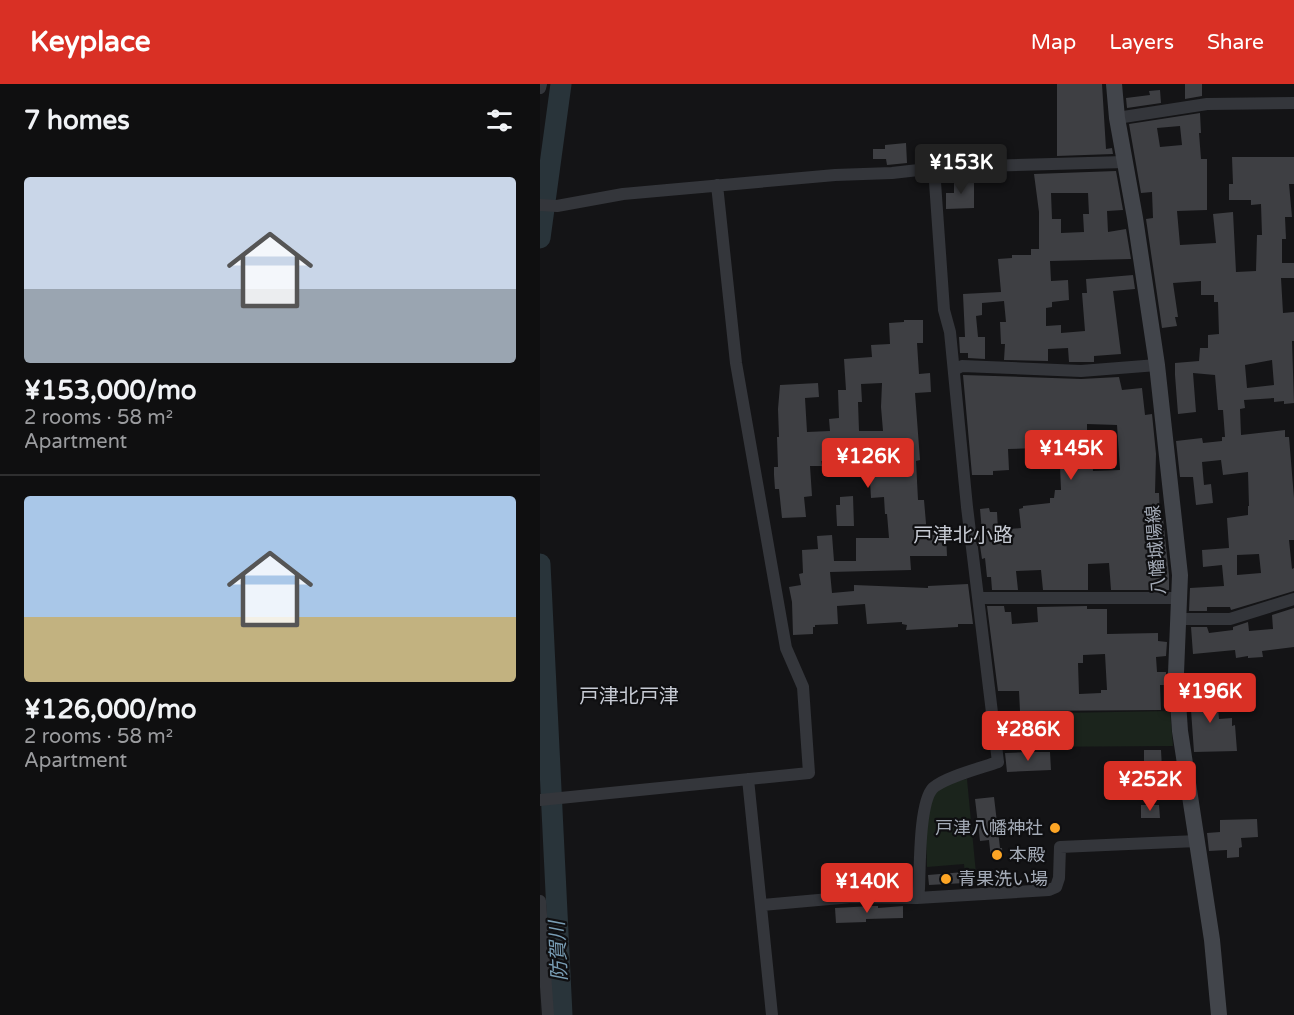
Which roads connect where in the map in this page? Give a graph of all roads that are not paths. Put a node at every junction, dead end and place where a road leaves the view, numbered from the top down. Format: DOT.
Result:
graph roads {
  1 [pos="1114,84"];
  2 [pos="1294,104"];
  3 [pos="1117,118"];
  4 [pos="1125,162"];
  5 [pos="934,168"];
  6 [pos="717,185"];
  7 [pos="540,205"];
  8 [pos="1157,365"];
  9 [pos="954,370"];
  10 [pos="978,598"];
  11 [pos="1179,598"];
  12 [pos="1294,599"];
  13 [pos="1178,619"];
  14 [pos="748,779"];
  15 [pos="540,800"];
  16 [pos="1197,841"];
  17 [pos="917,898"];
  18 [pos="540,901"];
  19 [pos="762,905"];
  20 [pos="548,1015"];
  21 [pos="772,1015"];
  22 [pos="1219,1015"];
  1 -- 3 [label="main road, 八幡城陽線"];
  2 -- 3 [label="street"];
  3 -- 4 [label="main road, 八幡城陽線"];
  4 -- 5 [label="street"];
  4 -- 8 [label="main road, 八幡城陽線"];
  5 -- 6 [label="street"];
  5 -- 9 [label="street"];
  6 -- 7 [label="street"];
  6 -- 14 [label="street"];
  8 -- 9 [label="street"];
  8 -- 11 [label="main road, 八幡城陽線"];
  9 -- 10 [label="street"];
  10 -- 11 [label="street"];
  10 -- 17 [label="street"];
  11 -- 13 [label="main road, 八幡城陽線"];
  12 -- 13 [label="street"];
  13 -- 16 [label="main road, 八幡城陽線"];
  14 -- 15 [label="street"];
  14 -- 19 [label="street"];
  16 -- 17 [label="street"];
  16 -- 22 [label="main road, 八幡城陽線"];
  17 -- 19 [label="street"];
  18 -- 20 [label="street"];
  19 -- 21 [label="street"];
}
